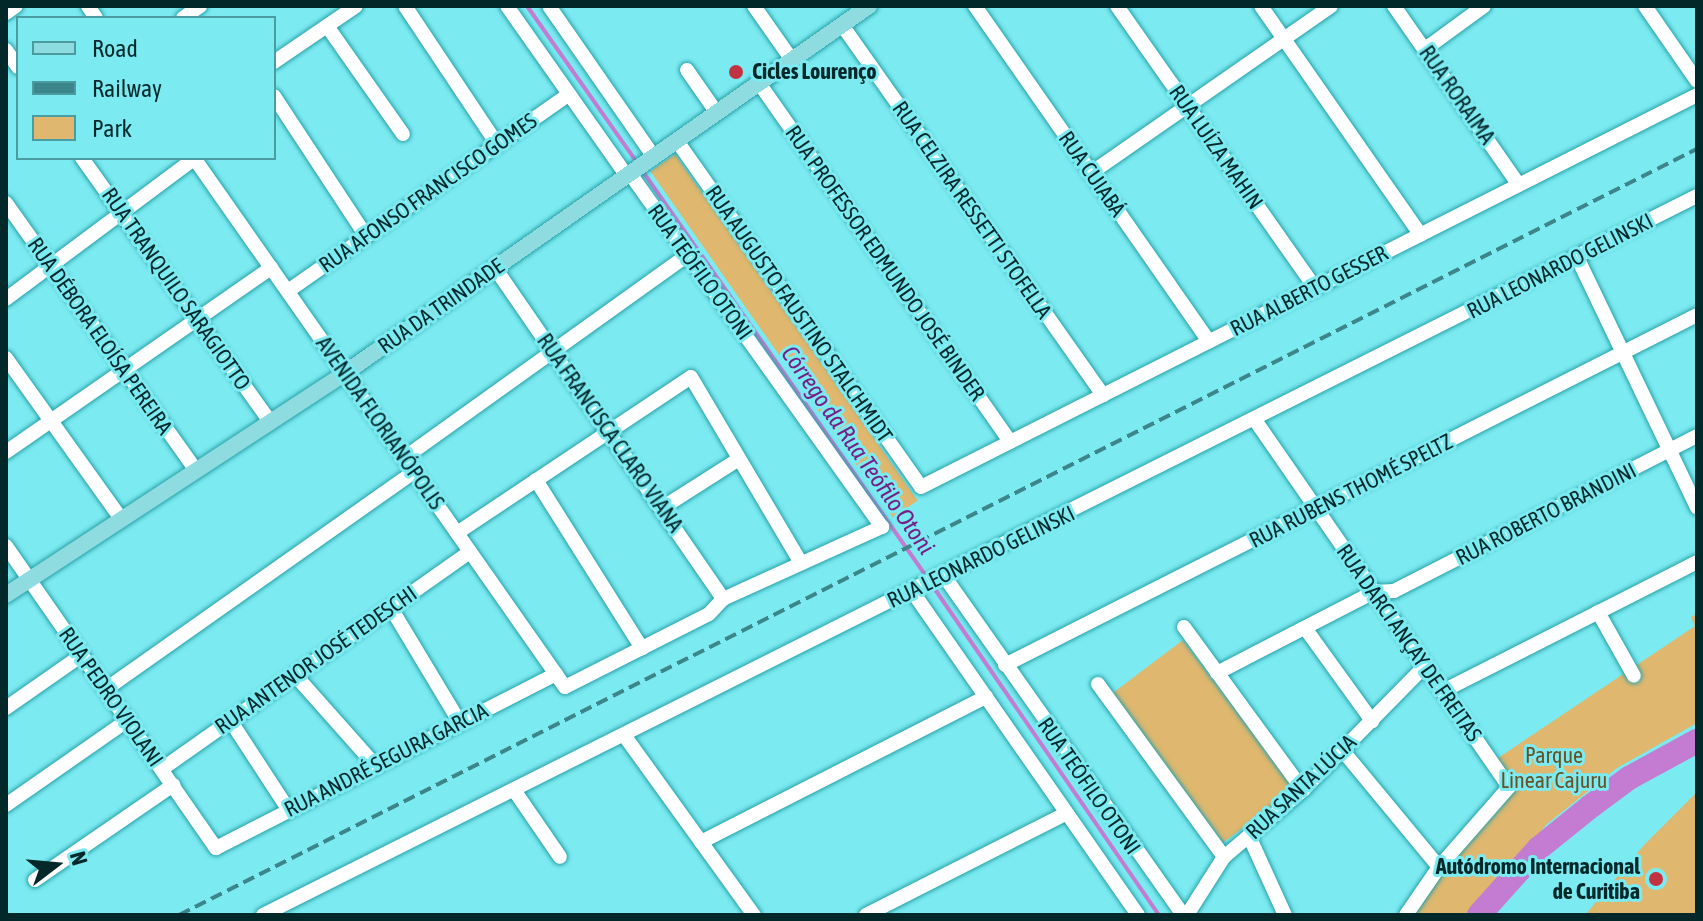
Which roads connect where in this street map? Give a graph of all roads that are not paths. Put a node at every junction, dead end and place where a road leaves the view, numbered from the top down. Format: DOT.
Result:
graph roads {
  1 [pos="16,6"];
  2 [pos="356,6"];
  3 [pos="405,6"];
  4 [pos="507,6"];
  5 [pos="549,6"];
  6 [pos="754,6"];
  7 [pos="869,6"];
  8 [pos="975,6"];
  9 [pos="1117,6"];
  10 [pos="1261,6"];
  11 [pos="1331,6"];
  12 [pos="1394,6"];
  13 [pos="1484,6"];
  14 [pos="1645,6"];
  15 [pos="6,13"];
  16 [pos="842,25"];
  17 [pos="327,26"];
  18 [pos="1284,39"];
  19 [pos="1425,49"];
  20 [pos="792,60"];
  21 [pos="276,61"];
  22 [pos="687,70"];
  23 [pos="1697,81"];
  24 [pos="759,83"];
  25 [pos="569,94"];
  26 [pos="1697,95"];
  27 [pos="276,99"];
  28 [pos="1187,106"];
  29 [pos="717,113"];
  30 [pos="403,134"];
  31 [pos="677,141"];
  32 [pos="497,144"];
  33 [pos="654,157"];
  34 [pos="83,160"];
  35 [pos="191,160"];
  36 [pos="195,160"];
  37 [pos="1091,173"];
  38 [pos="628,175"];
  39 [pos="1519,185"];
  40 [pos="1697,196"];
  41 [pos="6,203"];
  42 [pos="121,213"];
  43 [pos="1421,235"];
  44 [pos="366,236"];
  45 [pos="688,255"];
  46 [pos="1577,257"];
  47 [pos="50,266"];
  48 [pos="271,268"];
  49 [pos="495,268"];
  50 [pos="1315,288"];
  51 [pos="288,291"];
  52 [pos="6,299"];
  53 [pos="1697,315"];
  54 [pos="197,319"];
  55 [pos="1209,342"];
  56 [pos="554,351"];
  57 [pos="1623,353"];
  58 [pos="6,358"];
  59 [pos="124,370"];
  60 [pos="345,373"];
  61 [pos="1103,395"];
  62 [pos="269,420"];
  63 [pos="1255,420"];
  64 [pos="51,421"];
  65 [pos="610,430"];
  66 [pos="1697,436"];
  67 [pos="1010,442"];
  68 [pos="1671,450"];
  69 [pos="6,452"];
  70 [pos="404,458"];
  71 [pos="739,459"];
  72 [pos="194,468"];
  73 [pos="414,472"];
  74 [pos="536,480"];
  75 [pos="921,487"];
  76 [pos="662,508"];
  77 [pos="1316,508"];
  78 [pos="1697,508"];
  79 [pos="120,517"];
  80 [pos="457,533"];
  81 [pos="6,546"];
  82 [pos="470,552"];
  83 [pos="1697,562"];
  84 [pos="801,563"];
  85 [pos="940,578"];
  86 [pos="29,579"];
  87 [pos="915,590"];
  88 [pos="1394,591"];
  89 [pos="1374,592"];
  90 [pos="6,595"];
  91 [pos="723,599"];
  92 [pos="391,608"];
  93 [pos="1598,612"];
  94 [pos="1389,615"];
  95 [pos="1184,627"];
  96 [pos="1305,628"];
  97 [pos="642,648"];
  98 [pos="82,655"];
  99 [pos="1005,665"];
  100 [pos="1425,666"];
  101 [pos="1217,673"];
  102 [pos="556,674"];
  103 [pos="295,675"];
  104 [pos="1634,676"];
  105 [pos="1098,684"];
  106 [pos="106,689"];
  107 [pos="1443,691"];
  108 [pos="986,697"];
  109 [pos="6,708"];
  110 [pos="128,720"];
  111 [pos="230,720"];
  112 [pos="459,721"];
  113 [pos="1372,721"];
  114 [pos="624,735"];
  115 [pos="1343,751"];
  116 [pos="373,763"];
  117 [pos="162,769"];
  118 [pos="173,785"];
  119 [pos="514,790"];
  120 [pos="1303,790"];
  121 [pos="6,805"];
  122 [pos="288,809"];
  123 [pos="1067,813"];
  124 [pos="1249,836"];
  125 [pos="701,842"];
  126 [pos="216,848"];
  127 [pos="560,857"];
  128 [pos="1224,857"];
  129 [pos="1439,867"];
  130 [pos="35,880"];
  131 [pos="263,915"];
  132 [pos="754,915"];
  133 [pos="866,915"];
  134 [pos="1138,915"];
  135 [pos="1185,915"];
  136 [pos="1285,915"];
  137 [pos="1406,915"];
  1 -- 15 [label="street"];
  2 -- 17 [label="street"];
  3 -- 32 [label="street"];
  4 -- 25 [label="street, RUA TEÓFILO OTONI"];
  5 -- 33 [label="street"];
  6 -- 20 [label="street"];
  7 -- 16 [label="main road, RUA DA TRINDADE"];
  8 -- 37 [label="street, RUA CUIABÁ"];
  9 -- 28 [label="street, RUA LUÍZA MAHIN"];
  10 -- 18 [label="street"];
  11 -- 18 [label="street"];
  12 -- 19 [label="street, RUA RORAIMA"];
  13 -- 19 [label="street"];
  14 -- 23 [label="street"];
  16 -- 20 [label="main road, RUA DA TRINDADE"];
  16 -- 61 [label="street, RUA CELZIRA RESSETTI STOFELLA"];
  17 -- 21 [label="street"];
  17 -- 30 [label="street"];
  18 -- 28 [label="street"];
  18 -- 43 [label="street"];
  19 -- 39 [label="street, RUA RORAIMA"];
  20 -- 24 [label="main road, RUA DA TRINDADE"];
  22 -- 29 [label="street"];
  24 -- 29 [label="main road, RUA DA TRINDADE"];
  24 -- 67 [label="street, RUA PROFESSOR EDMUNDO JOSÉ BINDER"];
  25 -- 32 [label="street, RUA AFONSO FRANCISCO GOMES"];
  25 -- 38 [label="street, RUA TEÓFILO OTONI"];
  26 -- 39 [label="street, RUA ALBERTO GESSER"];
  27 -- 44 [label="street"];
  28 -- 37 [label="street"];
  28 -- 50 [label="street, RUA LUÍZA MAHIN"];
  29 -- 31 [label="main road, RUA DA TRINDADE"];
  31 -- 33 [label="main road, RUA DA TRINDADE"];
  31 -- 75 [label="street, RUA AUGUSTO FAUSTINO STALCHMIDT"];
  32 -- 44 [label="street, RUA AFONSO FRANCISCO GOMES"];
  33 -- 38 [label="main road, RUA DA TRINDADE"];
  34 -- 42 [label="street, RUA TRANQUILO SARAGIOTTO"];
  35 -- 42 [label="street"];
  36 -- 48 [label="street, AVENIDA FLORIANÓPOLIS"];
  37 -- 55 [label="street, RUA CUIABÁ"];
  38 -- 45 [label="street, RUA TEÓFILO OTONI"];
  38 -- 49 [label="main road, RUA DA TRINDADE"];
  39 -- 43 [label="street, RUA ALBERTO GESSER"];
  40 -- 46 [label="street, RUA LEONARDO GELINSKI"];
  41 -- 47 [label="street, RUA DÉBORA ELOÍSA PEREIRA"];
  42 -- 47 [label="street"];
  42 -- 54 [label="street, RUA TRANQUILO SARAGIOTTO"];
  43 -- 50 [label="street, RUA ALBERTO GESSER"];
  44 -- 51 [label="street, RUA AFONSO FRANCISCO GOMES"];
  45 -- 56 [label="street"];
  45 -- 84 [label="street, RUA TEÓFILO OTONI"];
  46 -- 57 [label="street"];
  46 -- 63 [label="street, RUA LEONARDO GELINSKI"];
  47 -- 52 [label="street"];
  47 -- 59 [label="street, RUA DÉBORA ELOÍSA PEREIRA"];
  48 -- 51 [label="street, AVENIDA FLORIANÓPOLIS"];
  48 -- 54 [label="street"];
  49 -- 56 [label="street, RUA FRANCISCA CLARO VIANA"];
  49 -- 60 [label="main road, RUA DA TRINDADE"];
  50 -- 55 [label="street, RUA ALBERTO GESSER"];
  51 -- 60 [label="street, AVENIDA FLORIANÓPOLIS"];
  53 -- 57 [label="street, RUA RUBENS THOMÉ SPELTZ"];
  54 -- 59 [label="street"];
  54 -- 62 [label="street, RUA TRANQUILO SARAGIOTTO"];
  55 -- 61 [label="street, RUA ALBERTO GESSER"];
  56 -- 65 [label="street, RUA FRANCISCA CLARO VIANA"];
  56 -- 70 [label="street"];
  57 -- 68 [label="street"];
  57 -- 77 [label="street, RUA RUBENS THOMÉ SPELTZ"];
  58 -- 64 [label="street"];
  59 -- 64 [label="street"];
  59 -- 72 [label="street, RUA DÉBORA ELOÍSA PEREIRA"];
  60 -- 62 [label="main road, RUA DA TRINDADE"];
  60 -- 70 [label="street, AVENIDA FLORIANÓPOLIS"];
  61 -- 67 [label="street, RUA ALBERTO GESSER"];
  62 -- 72 [label="main road, RUA DA TRINDADE"];
  63 -- 77 [label="street, RUA DARCI ANÇAY DE FREITAS"];
  63 -- 85 [label="street, RUA LEONARDO GELINSKI"];
  64 -- 69 [label="street"];
  64 -- 79 [label="street"];
  65 -- 71 [label="street"];
  65 -- 74 [label="street"];
  65 -- 76 [label="street, RUA FRANCISCA CLARO VIANA"];
  66 -- 68 [label="street, RUA ROBERTO BRANDINI"];
  67 -- 75 [label="street, RUA ALBERTO GESSER"];
  68 -- 78 [label="street"];
  68 -- 88 [label="street, RUA ROBERTO BRANDINI"];
  70 -- 73 [label="street, AVENIDA FLORIANÓPOLIS"];
  71 -- 76 [label="street"];
  71 -- 84 [label="street"];
  72 -- 79 [label="main road, RUA DA TRINDADE"];
  73 -- 80 [label="street, AVENIDA FLORIANÓPOLIS"];
  73 -- 106 [label="street"];
  74 -- 80 [label="street"];
  74 -- 97 [label="street"];
  76 -- 91 [label="street, RUA FRANCISCA CLARO VIANA"];
  77 -- 89 [label="street, RUA DARCI ANÇAY DE FREITAS"];
  77 -- 99 [label="street, RUA RUBENS THOMÉ SPELTZ"];
  79 -- 86 [label="main road, RUA DA TRINDADE"];
  80 -- 82 [label="street, AVENIDA FLORIANÓPOLIS"];
  81 -- 86 [label="street, RUA PEDRO VIOLANI"];
  82 -- 92 [label="street, RUA ANTENOR JOSÉ TEDESCHI"];
  82 -- 102 [label="street, AVENIDA FLORIANÓPOLIS"];
  83 -- 93 [label="street"];
  84 -- 91 [label="street"];
  85 -- 87 [label="street, RUA LEONARDO GELINSKI"];
  85 -- 99 [label="street, RUA TEÓFILO OTONI"];
  86 -- 90 [label="main road, RUA DA TRINDADE"];
  86 -- 98 [label="street, RUA PEDRO VIOLANI"];
  87 -- 108 [label="street, RUA TEÓFILO OTONI"];
  87 -- 114 [label="street, RUA LEONARDO GELINSKI"];
  88 -- 89 [label="street, RUA ROBERTO BRANDINI"];
  88 -- 94 [label="street"];
  89 -- 94 [label="street, RUA DARCI ANÇAY DE FREITAS"];
  89 -- 96 [label="street, RUA ROBERTO BRANDINI"];
  91 -- 97 [label="street"];
  92 -- 103 [label="street, RUA ANTENOR JOSÉ TEDESCHI"];
  92 -- 112 [label="street"];
  93 -- 104 [label="street"];
  93 -- 107 [label="street"];
  94 -- 100 [label="street, RUA DARCI ANÇAY DE FREITAS"];
  95 -- 101 [label="street"];
  96 -- 101 [label="street, RUA ROBERTO BRANDINI"];
  96 -- 113 [label="street"];
  97 -- 102 [label="street, AVENIDA FLORIANÓPOLIS"];
  98 -- 106 [label="street, RUA PEDRO VIOLANI"];
  98 -- 109 [label="street"];
  99 -- 135 [label="street, RUA TEÓFILO OTONI"];
  100 -- 107 [label="street, RUA DARCI ANÇAY DE FREITAS"];
  100 -- 113 [label="street, RUA SANTA LÚCIA"];
  101 -- 120 [label="street"];
  102 -- 112 [label="street, RUA ANDRÉ SEGURA GARCIA"];
  103 -- 111 [label="street, RUA ANTENOR JOSÉ TEDESCHI"];
  103 -- 116 [label="street"];
  105 -- 128 [label="street"];
  106 -- 110 [label="street, RUA PEDRO VIOLANI"];
  107 -- 129 [label="street, RUA DARCI ANÇAY DE FREITAS"];
  108 -- 123 [label="street, RUA TEÓFILO OTONI"];
  108 -- 125 [label="street"];
  110 -- 117 [label="street, RUA PEDRO VIOLANI"];
  110 -- 121 [label="street"];
  111 -- 117 [label="street, RUA ANTENOR JOSÉ TEDESCHI"];
  111 -- 122 [label="street"];
  112 -- 116 [label="street, RUA ANDRÉ SEGURA GARCIA"];
  113 -- 115 [label="street, RUA SANTA LÚCIA"];
  114 -- 119 [label="street, RUA LEONARDO GELINSKI"];
  114 -- 125 [label="street"];
  115 -- 120 [label="street, RUA SANTA LÚCIA"];
  115 -- 129 [label="street"];
  116 -- 122 [label="street, RUA ANDRÉ SEGURA GARCIA"];
  117 -- 118 [label="street, RUA PEDRO VIOLANI"];
  118 -- 126 [label="street, RUA PEDRO VIOLANI"];
  118 -- 130 [label="street"];
  119 -- 127 [label="street"];
  119 -- 131 [label="street, RUA LEONARDO GELINSKI"];
  120 -- 124 [label="street, RUA SANTA LÚCIA"];
  122 -- 126 [label="street, RUA ANDRÉ SEGURA GARCIA"];
  123 -- 133 [label="street"];
  123 -- 134 [label="street, RUA TEÓFILO OTONI"];
  124 -- 128 [label="street, RUA SANTA LÚCIA"];
  124 -- 136 [label="street"];
  125 -- 132 [label="street"];
  128 -- 135 [label="street, RUA SANTA LÚCIA"];
  129 -- 137 [label="street"];
}
